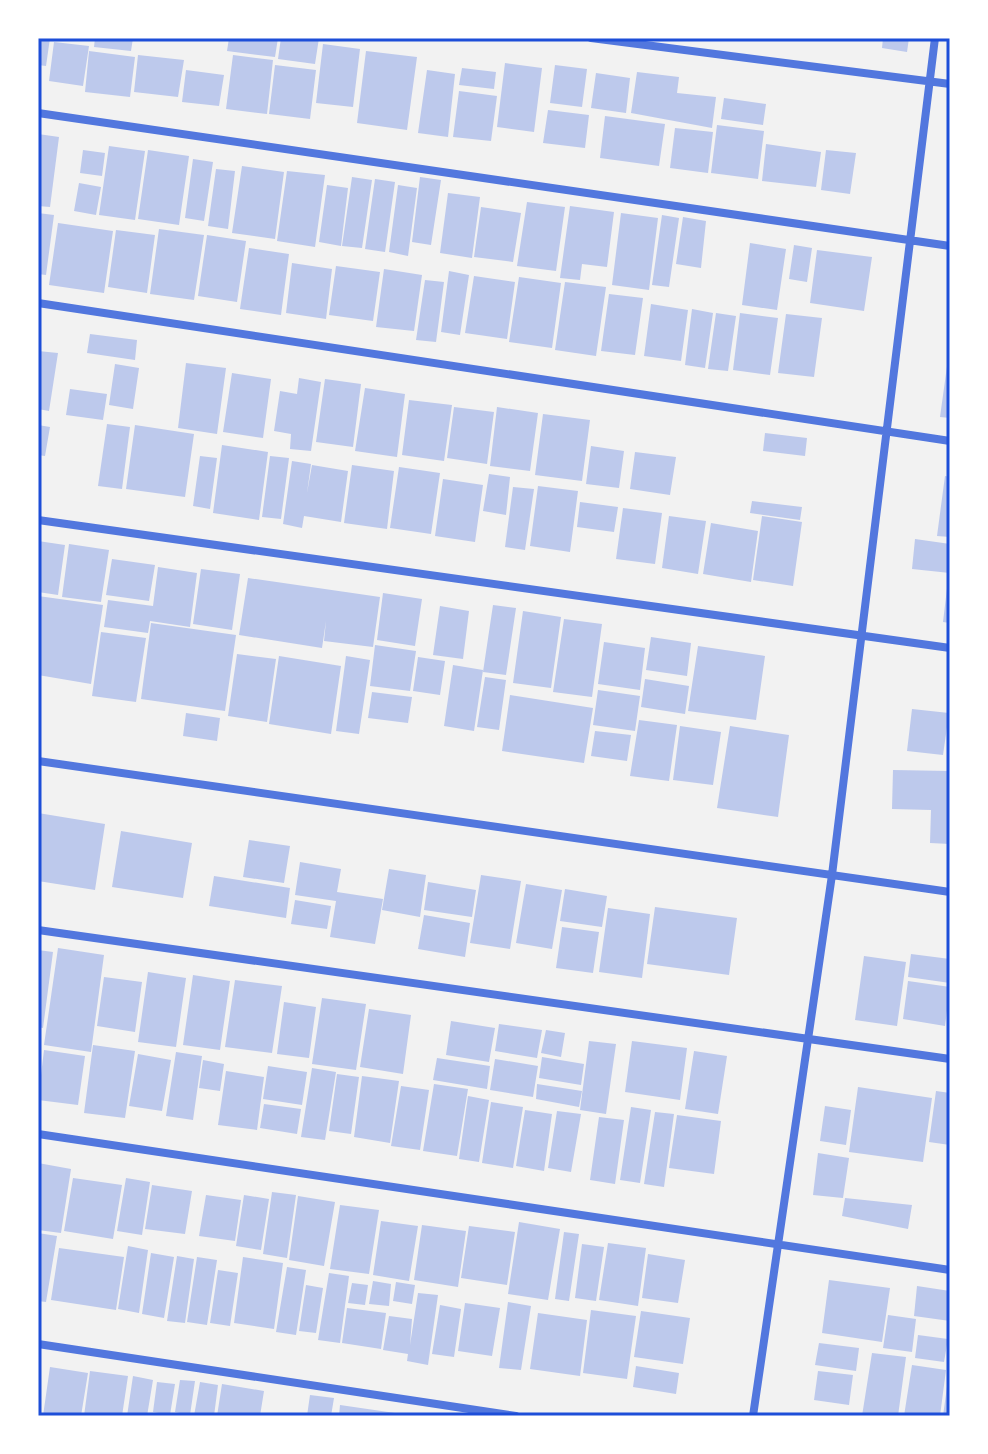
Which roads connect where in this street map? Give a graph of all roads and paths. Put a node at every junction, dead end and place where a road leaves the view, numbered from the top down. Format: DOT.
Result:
graph roads {
  1 [pos="591,38"];
  2 [pos="935,38"];
  3 [pos="931,81"];
  4 [pos="950,84"];
  5 [pos="38,113"];
  6 [pos="913,241"];
  7 [pos="950,246"];
  8 [pos="38,303"];
  9 [pos="887,432"];
  10 [pos="950,441"];
  11 [pos="38,520"];
  12 [pos="863,635"];
  13 [pos="950,648"];
  14 [pos="38,761"];
  15 [pos="832,875"];
  16 [pos="950,892"];
  17 [pos="38,930"];
  18 [pos="808,1038"];
  19 [pos="950,1059"];
  20 [pos="38,1134"];
  21 [pos="778,1242"];
  22 [pos="950,1270"];
  23 [pos="38,1344"];
  24 [pos="516,1416"];
  25 [pos="753,1416"];
  1 -- 3 [label="street"];
  2 -- 3 [label="street"];
  3 -- 4 [label="street"];
  3 -- 6 [label="street"];
  5 -- 6 [label="street"];
  6 -- 7 [label="street"];
  6 -- 9 [label="street"];
  8 -- 9 [label="street"];
  9 -- 10 [label="street"];
  9 -- 12 [label="street"];
  11 -- 12 [label="street"];
  12 -- 13 [label="street"];
  12 -- 15 [label="street"];
  14 -- 15 [label="street"];
  15 -- 16 [label="street"];
  15 -- 18 [label="street"];
  17 -- 18 [label="street"];
  18 -- 19 [label="street"];
  18 -- 21 [label="street"];
  20 -- 21 [label="street"];
  21 -- 22 [label="street"];
  21 -- 25 [label="street"];
  23 -- 24 [label="street"];
}
